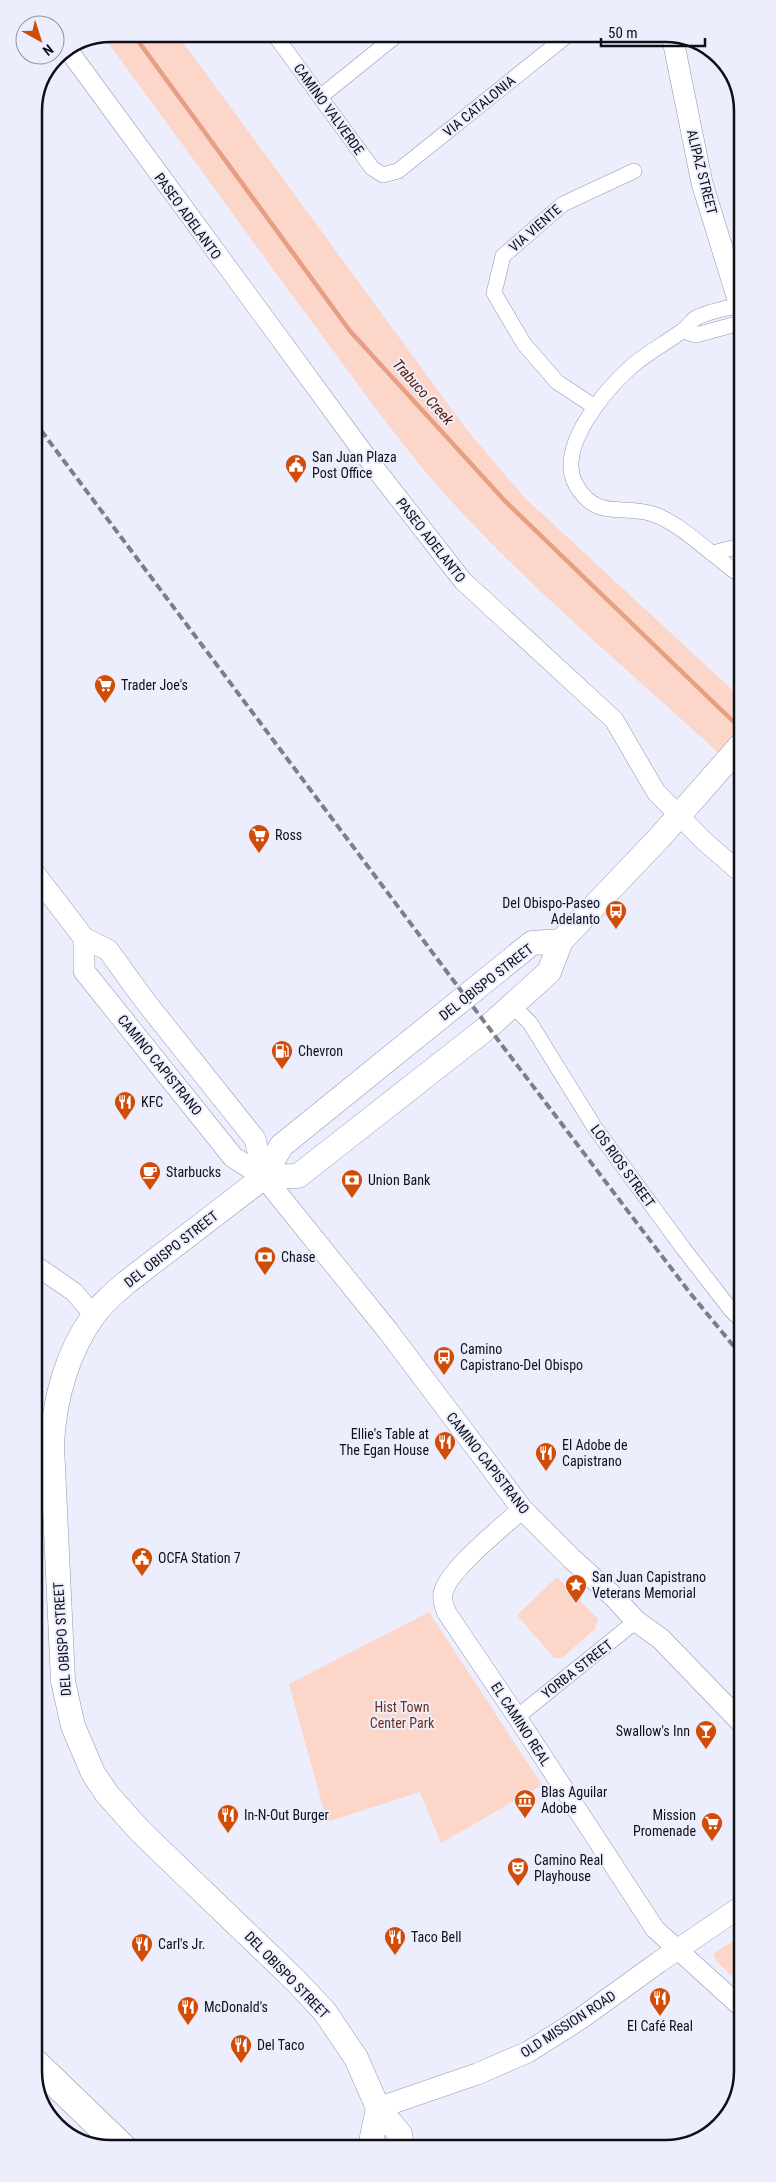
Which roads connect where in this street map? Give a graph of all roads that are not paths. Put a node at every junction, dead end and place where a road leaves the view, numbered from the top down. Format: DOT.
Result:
graph roads {
  1 [pos="280,42"];
  2 [pos="387,42"];
  3 [pos="557,43"];
  4 [pos="674,44"];
  5 [pos="71,56"];
  6 [pos="320,96"];
  7 [pos="634,171"];
  8 [pos="389,175"];
  9 [pos="734,287"];
  10 [pos="734,308"];
  11 [pos="734,326"];
  12 [pos="683,331"];
  13 [pos="595,407"];
  14 [pos="734,548"];
  15 [pos="713,553"];
  16 [pos="734,569"];
  17 [pos="734,753"];
  18 [pos="679,814"];
  19 [pos="734,867"];
  20 [pos="42,883"];
  21 [pos="84,938"];
  22 [pos="561,941"];
  23 [pos="513,1006"];
  24 [pos="264,1177"];
  25 [pos="42,1270"];
  26 [pos="42,1285"];
  27 [pos="734,1313"];
  28 [pos="94,1315"];
  29 [pos="522,1509"];
  30 [pos="636,1621"];
  31 [pos="734,1714"];
  32 [pos="517,1717"];
  33 [pos="734,1911"];
  34 [pos="677,1950"];
  35 [pos="734,2001"];
  36 [pos="42,2070"];
  37 [pos="378,2108"];
  38 [pos="114,2139"];
  39 [pos="372,2139"];
  40 [pos="401,2140"];
  1 -- 6 [label="street, CAMINO VALVERDE"];
  2 -- 6 [label="street"];
  3 -- 8 [label="street, VIA CATALONIA"];
  4 -- 9 [label="main road, ALIPAZ STREET"];
  5 -- 18 [label="street, PASEO ADELANTO"];
  6 -- 8 [label="street, CAMINO VALVERDE"];
  7 -- 13 [label="street, VIA VIENTE"];
  10 -- 12 [label="street"];
  11 -- 12 [label="street"];
  12 -- 13 [label="street"];
  13 -- 15 [label="street"];
  14 -- 15 [label="street"];
  15 -- 16 [label="street"];
  17 -- 18 [label="main road, DEL OBISPO STREET"];
  18 -- 19 [label="street, PASEO ADELANTO"];
  18 -- 22 [label="main road, DEL OBISPO STREET"];
  20 -- 21 [label="main road, CAMINO CAPISTRANO"];
  21 -- 24 [label="main road, CAMINO CAPISTRANO"];
  21 -- 24 [label="main road, CAMINO CAPISTRANO"];
  22 -- 23 [label="main road, DEL OBISPO STREET"];
  22 -- 24 [label="main road, DEL OBISPO STREET"];
  23 -- 24 [label="main road, DEL OBISPO STREET"];
  23 -- 27 [label="street, LOS RIOS STREET"];
  24 -- 28 [label="main road, DEL OBISPO STREET"];
  24 -- 29 [label="main road, CAMINO CAPISTRANO"];
  25 -- 28 [label="street"];
  26 -- 28 [label="street"];
  28 -- 37 [label="main road, DEL OBISPO STREET"];
  29 -- 30 [label="main road, CAMINO CAPISTRANO"];
  29 -- 32 [label="street, EL CAMINO REAL"];
  30 -- 31 [label="main road, CAMINO CAPISTRANO"];
  30 -- 32 [label="street, YORBA STREET"];
  32 -- 34 [label="street, EL CAMINO REAL"];
  33 -- 34 [label="main road, OLD MISSION ROAD"];
  34 -- 35 [label="street, EL CAMINO REAL"];
  34 -- 37 [label="main road, OLD MISSION ROAD"];
  36 -- 38 [label="highway"];
  37 -- 39 [label="main road"];
  37 -- 40 [label="main road, DEL OBISPO STREET"];
}
